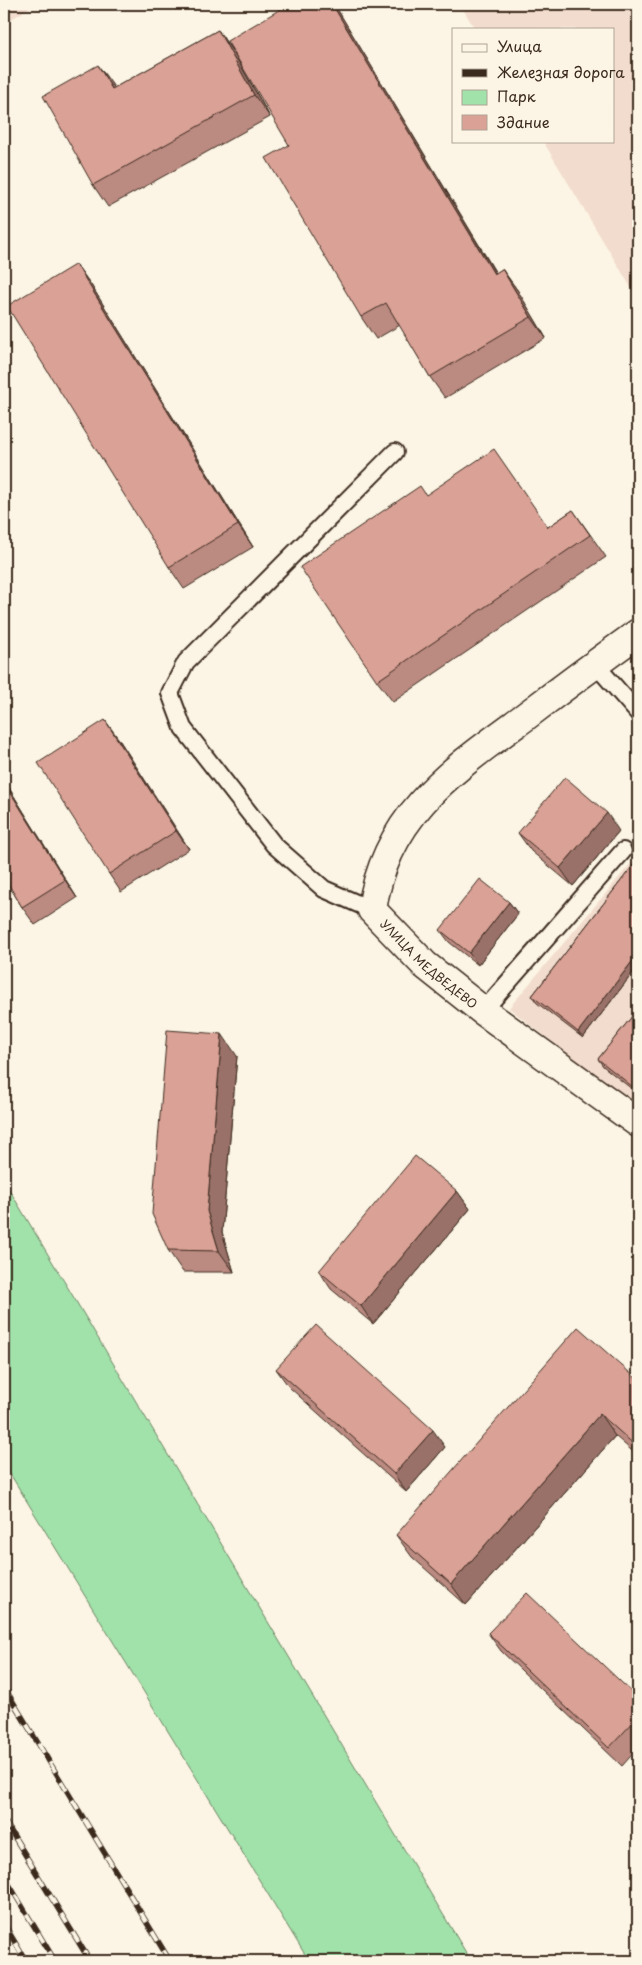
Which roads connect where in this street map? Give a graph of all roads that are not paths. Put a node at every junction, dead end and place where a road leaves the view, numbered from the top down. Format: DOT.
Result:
graph roads {
  1 [pos="395,452"];
  2 [pos="638,633"];
  3 [pos="595,664"];
  4 [pos="638,713"];
  5 [pos="623,851"];
  6 [pos="372,910"];
  7 [pos="483,1011"];
  8 [pos="638,1123"];
  1 -- 6 [label="lane"];
  2 -- 3 [label="street, УЛИЦА МЕДВЕДЕВО"];
  3 -- 4 [label="lane"];
  3 -- 6 [label="street, УЛИЦА МЕДВЕДЕВО"];
  5 -- 7 [label="lane"];
  6 -- 7 [label="street, УЛИЦА МЕДВЕДЕВО"];
  7 -- 8 [label="street, УЛИЦА МЕДВЕДЕВО"];
}
